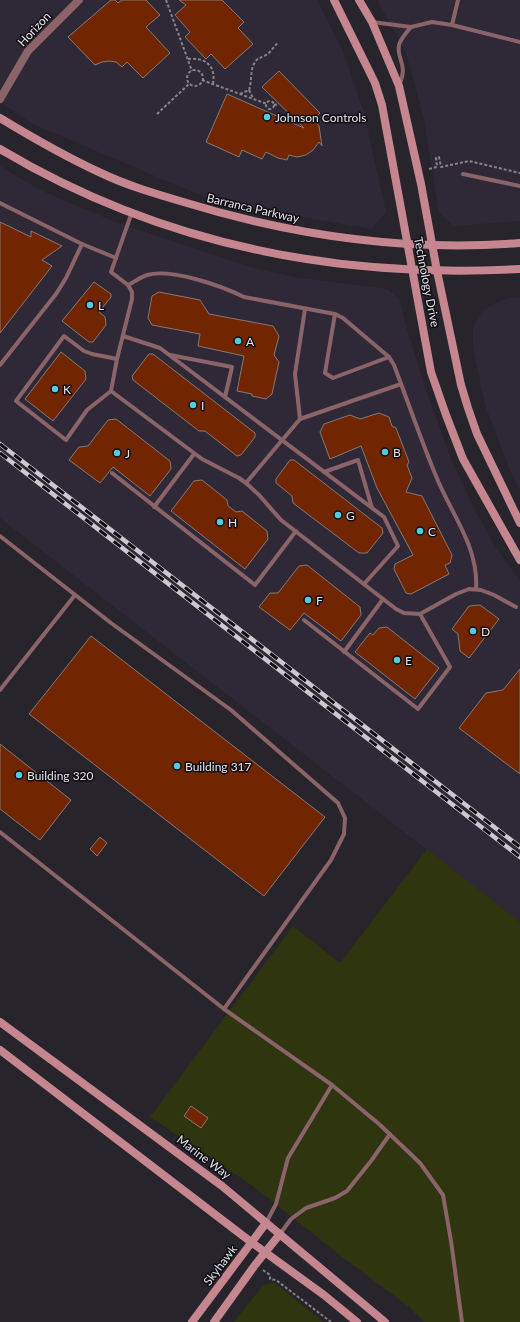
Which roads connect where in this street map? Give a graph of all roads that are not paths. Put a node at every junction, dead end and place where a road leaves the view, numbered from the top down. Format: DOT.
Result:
graph roads {
  1 [pos="79,0"];
  2 [pos="334,0"];
  3 [pos="359,0"];
  4 [pos="458,0"];
  5 [pos="372,22"];
  6 [pos="452,25"];
  7 [pos="412,27"];
  8 [pos="520,42"];
  9 [pos="399,86"];
  10 [pos="0,99"];
  11 [pos="0,118"];
  12 [pos="0,149"];
  13 [pos="463,174"];
  14 [pos="520,186"];
  15 [pos="0,203"];
  16 [pos="132,212"];
  17 [pos="520,243"];
  18 [pos="82,244"];
  19 [pos="407,244"];
  20 [pos="432,244"];
  21 [pos="116,258"];
  22 [pos="520,269"];
  23 [pos="412,270"];
  24 [pos="437,271"];
  25 [pos="128,285"];
  26 [pos="305,309"];
  27 [pos="335,314"];
  28 [pos="123,336"];
  29 [pos="170,355"];
  30 [pos="388,356"];
  31 [pos="117,359"];
  32 [pos="0,365"];
  33 [pos="401,384"];
  34 [pos="111,391"];
  35 [pos="225,397"];
  36 [pos="300,418"];
  37 [pos="282,440"];
  38 [pos="194,454"];
  39 [pos="324,472"];
  40 [pos="112,473"];
  41 [pos="246,483"];
  42 [pos="154,507"];
  43 [pos="373,509"];
  44 [pos="520,523"];
  45 [pos="296,531"];
  46 [pos="0,536"];
  47 [pos="520,560"];
  48 [pos="364,584"];
  49 [pos="476,589"];
  50 [pos="75,595"];
  51 [pos="383,599"];
  52 [pos="516,607"];
  53 [pos="420,614"];
  54 [pos="304,620"];
  55 [pos="344,652"];
  56 [pos="0,690"];
  57 [pos="0,832"];
  58 [pos="224,1009"];
  59 [pos="0,1022"];
  60 [pos="0,1050"];
  61 [pos="332,1085"];
  62 [pos="390,1134"];
  63 [pos="266,1223"];
  64 [pos="280,1234"];
  65 [pos="251,1242"];
  66 [pos="265,1252"];
  67 [pos="192,1322"];
  68 [pos="214,1322"];
  69 [pos="356,1322"];
  70 [pos="385,1322"];
  71 [pos="462,1322"];
  1 -- 10 [label="street, Horizon"];
  2 -- 19 [label="main road, Technology Drive"];
  3 -- 5 [label="main road, Technology Drive"];
  4 -- 6 [label="lane"];
  5 -- 7 [label="lane"];
  5 -- 9 [label="main road, Technology Drive"];
  6 -- 7 [label="lane"];
  6 -- 8 [label="lane"];
  7 -- 9 [label="lane"];
  9 -- 20 [label="main road, Technology Drive"];
  11 -- 19 [label="main road, Barranca Parkway"];
  12 -- 16 [label="main road"];
  13 -- 14 [label="lane"];
  15 -- 18 [label="lane"];
  16 -- 21 [label="lane"];
  16 -- 23 [label="main road"];
  17 -- 20 [label="main road, Barranca Parkway"];
  18 -- 21 [label="lane"];
  18 -- 32 [label="lane"];
  19 -- 20 [label="main road, Barranca Parkway"];
  19 -- 23 [label="main road, Technology Drive"];
  20 -- 24 [label="main road, Technology Drive"];
  21 -- 25 [label="lane"];
  22 -- 24 [label="main road"];
  23 -- 24 [label="main road"];
  23 -- 47 [label="main road, Technology Drive"];
  24 -- 44 [label="main road, Technology Drive"];
  25 -- 26 [label="lane"];
  25 -- 28 [label="lane"];
  26 -- 27 [label="lane"];
  26 -- 36 [label="lane"];
  27 -- 30 [label="lane"];
  27 -- 30 [label="lane"];
  28 -- 29 [label="lane"];
  28 -- 31 [label="lane"];
  29 -- 35 [label="lane"];
  29 -- 35 [label="lane"];
  30 -- 33 [label="lane"];
  31 -- 34 [label="lane"];
  31 -- 34 [label="lane"];
  33 -- 36 [label="lane"];
  33 -- 49 [label="lane"];
  34 -- 38 [label="lane"];
  35 -- 37 [label="lane"];
  36 -- 37 [label="lane"];
  37 -- 39 [label="lane"];
  37 -- 41 [label="lane"];
  38 -- 41 [label="lane"];
  38 -- 42 [label="lane"];
  39 -- 43 [label="lane"];
  39 -- 43 [label="lane"];
  40 -- 42 [label="lane"];
  41 -- 45 [label="lane"];
  42 -- 45 [label="lane"];
  43 -- 48 [label="lane"];
  45 -- 48 [label="lane"];
  46 -- 50 [label="lane"];
  48 -- 51 [label="lane"];
  49 -- 52 [label="lane"];
  49 -- 53 [label="lane"];
  50 -- 56 [label="lane"];
  50 -- 58 [label="lane"];
  51 -- 53 [label="lane"];
  51 -- 55 [label="lane"];
  53 -- 55 [label="lane"];
  54 -- 55 [label="lane"];
  57 -- 58 [label="lane"];
  58 -- 61 [label="lane"];
  59 -- 63 [label="main road, Marine Way"];
  60 -- 65 [label="main road"];
  61 -- 62 [label="lane"];
  61 -- 63 [label="lane"];
  62 -- 64 [label="lane"];
  62 -- 71 [label="lane"];
  63 -- 64 [label="main road, Marine Way"];
  63 -- 65 [label="main road, Skyhawk"];
  64 -- 66 [label="main road"];
  64 -- 70 [label="main road, Marine Way"];
  65 -- 66 [label="main road"];
  65 -- 67 [label="main road, Skyhawk"];
  66 -- 68 [label="main road"];
  66 -- 69 [label="main road"];
}
